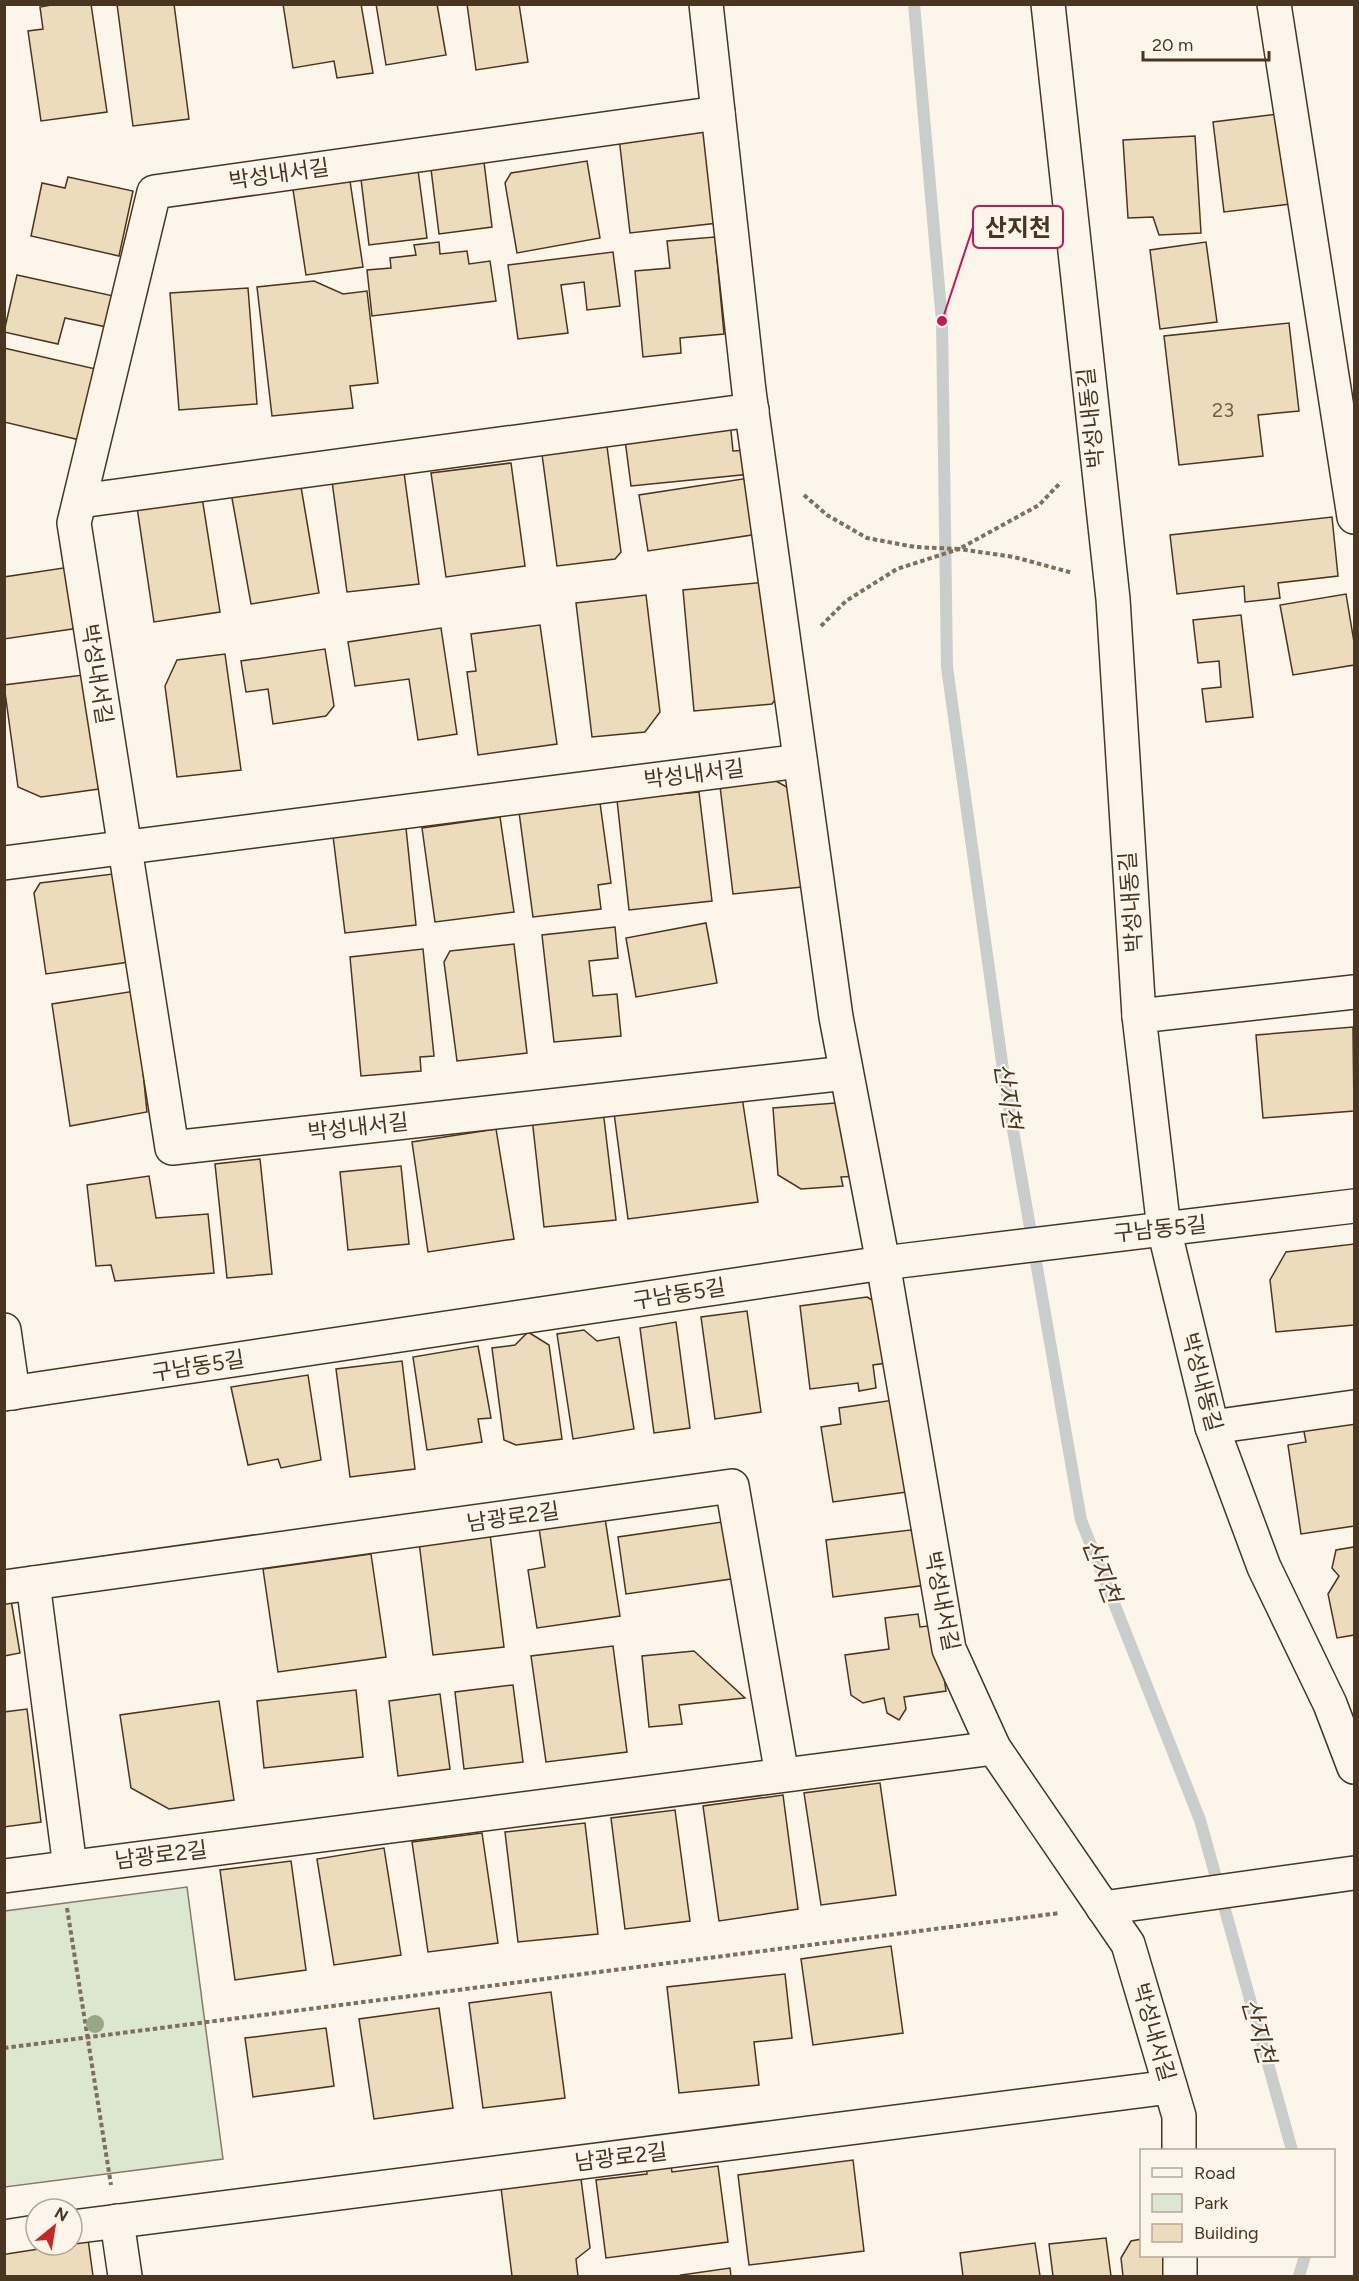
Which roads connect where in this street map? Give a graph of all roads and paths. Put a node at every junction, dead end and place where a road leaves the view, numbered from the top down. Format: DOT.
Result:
graph roads {
  1 [pos="706,4"];
  2 [pos="1048,4"];
  3 [pos="1274,4"];
  4 [pos="718,113"];
  5 [pos="752,410"];
  6 [pos="1094,448"];
  7 [pos="758,455"];
  8 [pos="80,501"];
  9 [pos="1354,518"];
  10 [pos="959,549"];
  11 [pos="1113,599"];
  12 [pos="786,660"];
  13 [pos="800,761"];
  14 [pos="124,847"];
  15 [pos="4,863"];
  16 [pos="1354,992"];
  17 [pos="1139,1016"];
  18 [pos="846,1073"];
  19 [pos="1354,1206"];
  20 [pos="1164,1230"];
  21 [pos="883,1263"];
  22 [pos="4,1330"];
  23 [pos="9,1394"];
  24 [pos="1354,1407"];
  25 [pos="1212,1427"];
  26 [pos="19,1585"];
  27 [pos="1342,1702"];
  28 [pos="994,1748"];
  29 [pos="1354,1767"];
  30 [pos="782,1775"];
  31 [pos="65,1868"];
  32 [pos="1354,1873"];
  33 [pos="4,1876"];
  34 [pos="1103,1908"];
  35 [pos="88,2038"];
  36 [pos="4,2048"];
  37 [pos="1170,2087"];
  38 [pos="1179,2149"];
  39 [pos="117,2221"];
  40 [pos="84,2225"];
  41 [pos="24,2234"];
  42 [pos="4,2237"];
  43 [pos="1179,2257"];
  44 [pos="125,2277"];
  45 [pos="1180,2277"];
  1 -- 4 [label="street, 박성내서길"];
  2 -- 6 [label="street, 박성내동길"];
  3 -- 9 [label="street"];
  4 -- 5 [label="street, 박성내서길"];
  4 -- 8 [label="street, 박성내서길"];
  5 -- 7 [label="street, 박성내서길"];
  5 -- 8 [label="street"];
  6 -- 10 [label="path"];
  6 -- 11 [label="street, 박성내동길"];
  7 -- 10 [label="path"];
  7 -- 12 [label="street, 박성내서길"];
  8 -- 14 [label="street, 박성내서길"];
  10 -- 11 [label="path"];
  10 -- 12 [label="path"];
  11 -- 17 [label="street, 박성내동길"];
  12 -- 13 [label="street, 박성내서길"];
  13 -- 14 [label="street, 박성내서길"];
  13 -- 18 [label="street, 박성내서길"];
  14 -- 15 [label="street, 박성내서길"];
  14 -- 18 [label="street, 박성내서길"];
  16 -- 17 [label="street"];
  17 -- 20 [label="street, 박성내동길"];
  18 -- 21 [label="street, 박성내서길"];
  19 -- 20 [label="street, 구남동5길"];
  20 -- 21 [label="street, 구남동5길"];
  20 -- 25 [label="street, 박성내동길"];
  21 -- 23 [label="street, 구남동5길"];
  21 -- 28 [label="street, 박성내서길"];
  22 -- 23 [label="street"];
  24 -- 25 [label="street"];
  25 -- 27 [label="street, 박성내동길"];
  26 -- 30 [label="street, 남광로2길"];
  26 -- 31 [label="street"];
  27 -- 29 [label="street, 박성내동길"];
  28 -- 30 [label="street, 남광로2길"];
  28 -- 34 [label="street, 박성내서길"];
  30 -- 31 [label="street, 남광로2길"];
  31 -- 33 [label="street, 남광로2길"];
  31 -- 35 [label="path"];
  32 -- 34 [label="street"];
  34 -- 35 [label="path"];
  34 -- 37 [label="street, 박성내서길"];
  35 -- 36 [label="path"];
  35 -- 39 [label="path"];
  37 -- 38 [label="street, 박성내서길"];
  37 -- 39 [label="street, 남광로2길"];
  39 -- 40 [label="street, 남광로2길"];
  39 -- 44 [label="street"];
  41 -- 42 [label="street"];
  43 -- 45 [label="street"];
}
